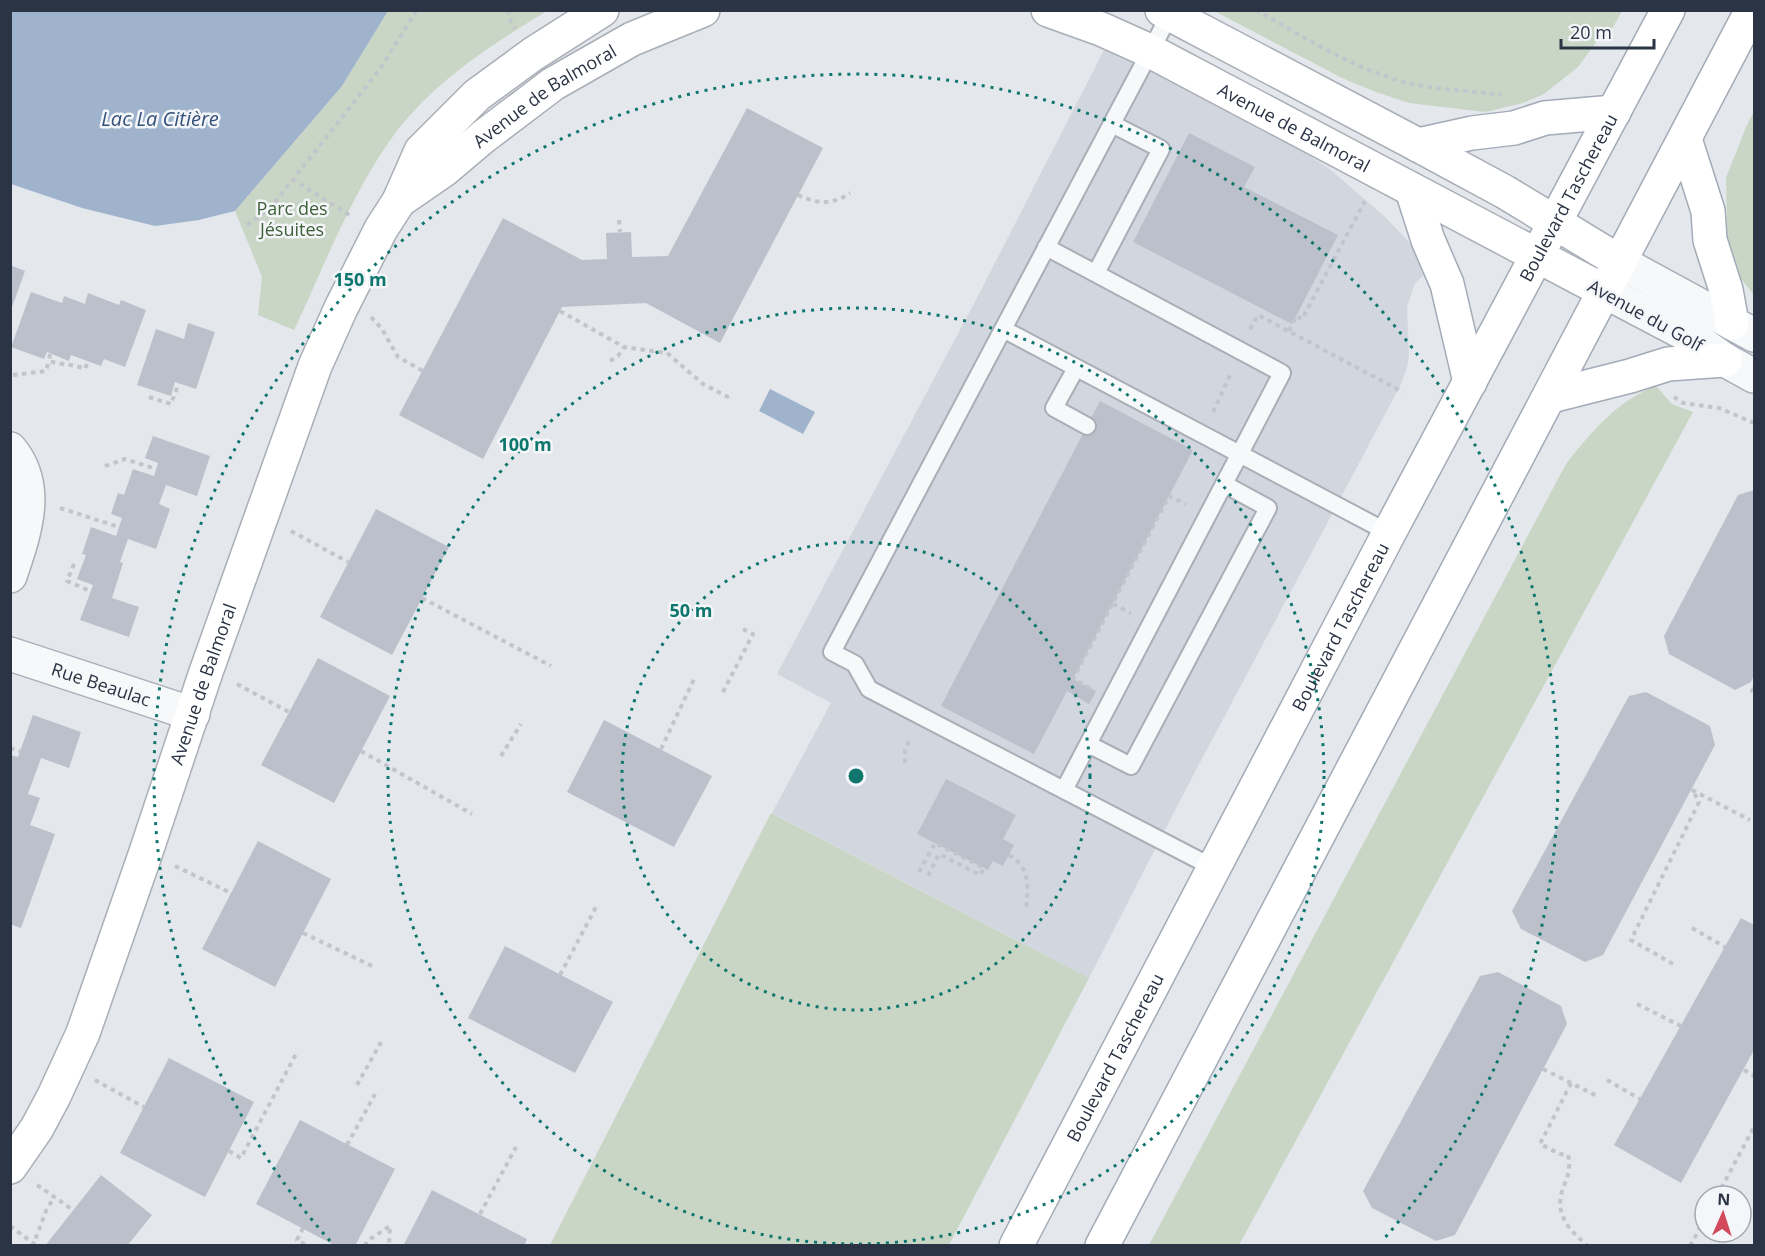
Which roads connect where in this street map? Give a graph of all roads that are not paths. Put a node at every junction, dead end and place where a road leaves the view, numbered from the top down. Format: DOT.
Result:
graph roads {
  1 [pos="602,10"];
  2 [pos="703,10"];
  3 [pos="1048,10"];
  4 [pos="1668,10"];
  5 [pos="1752,10"];
  6 [pos="1166,12"];
  7 [pos="1150,51"];
  8 [pos="1614,112"];
  9 [pos="1112,124"];
  10 [pos="1685,139"];
  11 [pos="1418,145"];
  12 [pos="1412,190"];
  13 [pos="399,201"];
  14 [pos="1554,224"];
  15 [pos="1046,247"];
  16 [pos="1537,255"];
  17 [pos="1620,262"];
  18 [pos="1096,273"];
  19 [pos="1604,291"];
  20 [pos="1743,329"];
  21 [pos="1003,330"];
  22 [pos="1725,360"];
  23 [pos="1076,368"];
  24 [pos="1755,376"];
  25 [pos="1470,382"];
  26 [pos="1551,396"];
  27 [pos="1087,426"];
  28 [pos="10,450"];
  29 [pos="1240,454"];
  30 [pos="1224,484"];
  31 [pos="1389,533"];
  32 [pos="10,576"];
  33 [pos="10,654"];
  34 [pos="193,714"];
  35 [pos="1088,744"];
  36 [pos="1064,790"];
  37 [pos="1214,868"];
  38 [pos="19,1173"];
  39 [pos="1016,1245"];
  40 [pos="1102,1245"];
  1 -- 13 [label="main road, Avenue de Balmoral"];
  2 -- 13 [label="main road, Avenue de Balmoral"];
  3 -- 7 [label="main road, Avenue de Balmoral"];
  4 -- 8 [label="main road, Boulevard Taschereau"];
  5 -- 10 [label="main road"];
  6 -- 7 [label="lane"];
  6 -- 11 [label="main road"];
  7 -- 9 [label="lane"];
  7 -- 12 [label="main road, Avenue de Balmoral"];
  8 -- 11 [label="main road"];
  8 -- 14 [label="main road, Boulevard Taschereau"];
  9 -- 15 [label="lane"];
  9 -- 18 [label="lane"];
  10 -- 17 [label="main road"];
  10 -- 20 [label="main road"];
  11 -- 14 [label="main road"];
  12 -- 16 [label="main road, Avenue de Balmoral"];
  12 -- 25 [label="main road"];
  13 -- 34 [label="main road, Avenue de Balmoral"];
  14 -- 16 [label="main road, Boulevard Taschereau"];
  14 -- 17 [label="main road, Avenue du Golf"];
  15 -- 18 [label="lane"];
  15 -- 21 [label="lane"];
  16 -- 19 [label="main road, Avenue du Golf"];
  16 -- 25 [label="main road, Boulevard Taschereau"];
  17 -- 19 [label="main road"];
  17 -- 20 [label="street, Avenue du Golf"];
  18 -- 29 [label="lane"];
  19 -- 22 [label="street, Avenue du Golf"];
  19 -- 26 [label="main road"];
  21 -- 23 [label="lane"];
  21 -- 36 [label="lane"];
  22 -- 24 [label="street, Avenue du Golf"];
  22 -- 26 [label="main road"];
  23 -- 27 [label="lane"];
  23 -- 29 [label="lane"];
  25 -- 31 [label="main road, Boulevard Taschereau"];
  26 -- 40 [label="main road"];
  28 -- 32 [label="street"];
  29 -- 30 [label="lane"];
  29 -- 31 [label="lane"];
  30 -- 35 [label="lane"];
  30 -- 35 [label="lane"];
  31 -- 37 [label="main road, Boulevard Taschereau"];
  33 -- 34 [label="street, Rue Beaulac"];
  34 -- 38 [label="main road, Avenue de Balmoral"];
  35 -- 36 [label="lane"];
  36 -- 37 [label="lane"];
  37 -- 39 [label="main road, Boulevard Taschereau"];
}
